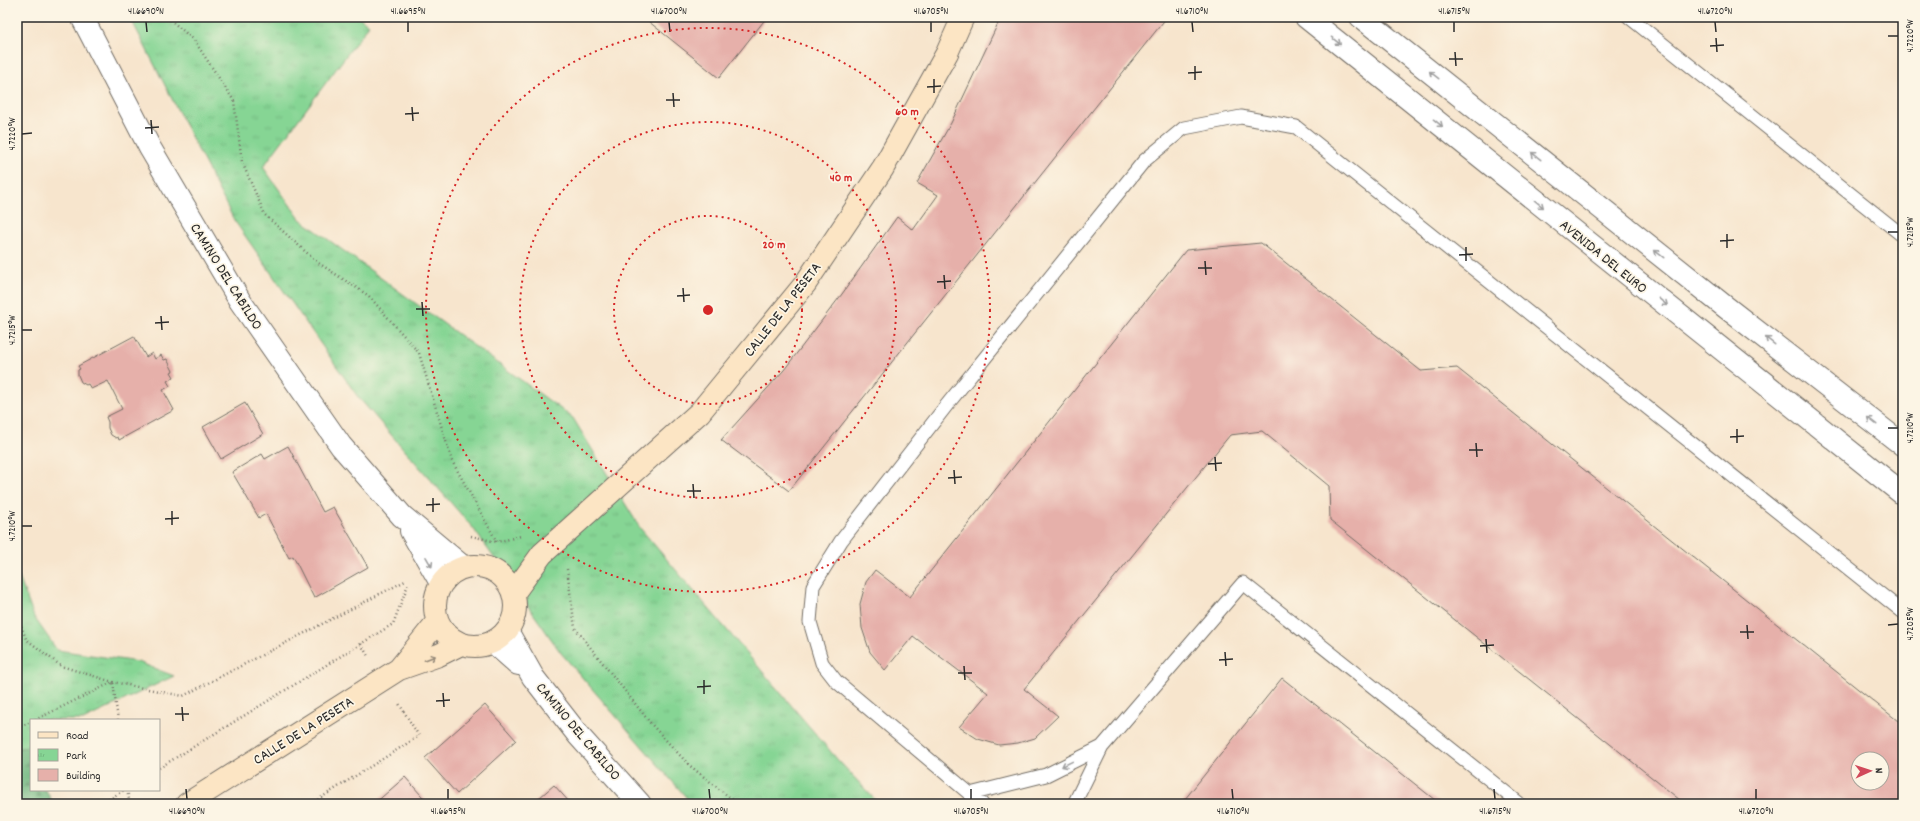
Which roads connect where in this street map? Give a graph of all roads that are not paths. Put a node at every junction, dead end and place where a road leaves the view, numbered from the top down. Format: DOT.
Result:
graph roads {
  1 [pos="82,17"];
  2 [pos="963,17"];
  3 [pos="1306,17"];
  4 [pos="1361,17"];
  5 [pos="1629,17"];
  6 [pos="1903,236"];
  7 [pos="1903,445"];
  8 [pos="1903,494"];
  9 [pos="402,516"];
  10 [pos="547,550"];
  11 [pos="463,568"];
  12 [pos="497,572"];
  13 [pos="441,584"];
  14 [pos="513,594"];
  15 [pos="1903,612"];
  16 [pos="437,622"];
  17 [pos="500,637"];
  18 [pos="461,644"];
  19 [pos="399,669"];
  20 [pos="1102,747"];
  21 [pos="970,794"];
  22 [pos="187,804"];
  23 [pos="640,804"];
  24 [pos="982,804"];
  25 [pos="1074,804"];
  26 [pos="1520,804"];
  1 -- 9 [label="street, CAMINO DEL CABILDO"];
  2 -- 10 [label="main road, CALLE DE LA PESETA"];
  3 -- 8 [label="street, AVENIDA DEL EURO, one-way"];
  7 -- 4 [label="street, one-way"];
  5 -- 6 [label="lane"];
  9 -- 11 [label="street, CAMINO DEL CABILDO"];
  9 -- 13 [label="street, CAMINO DEL CABILDO, one-way"];
  10 -- 12 [label="main road, CALLE DE LA PESETA"];
  10 -- 14 [label="main road, CALLE DE LA PESETA"];
  11 -- 12 [label="main road"];
  11 -- 13 [label="main road"];
  12 -- 14 [label="main road"];
  13 -- 16 [label="main road"];
  14 -- 17 [label="main road"];
  15 -- 21 [label="lane"];
  16 -- 18 [label="main road"];
  16 -- 19 [label="main road, CALLE DE LA PESETA"];
  17 -- 18 [label="main road"];
  17 -- 23 [label="street, CAMINO DEL CABILDO"];
  19 -- 18 [label="main road, CALLE DE LA PESETA, one-way"];
  19 -- 22 [label="main road, CALLE DE LA PESETA"];
  20 -- 21 [label="lane, one-way"];
  20 -- 25 [label="lane"];
  20 -- 26 [label="lane"];
  21 -- 24 [label="lane"];
}
